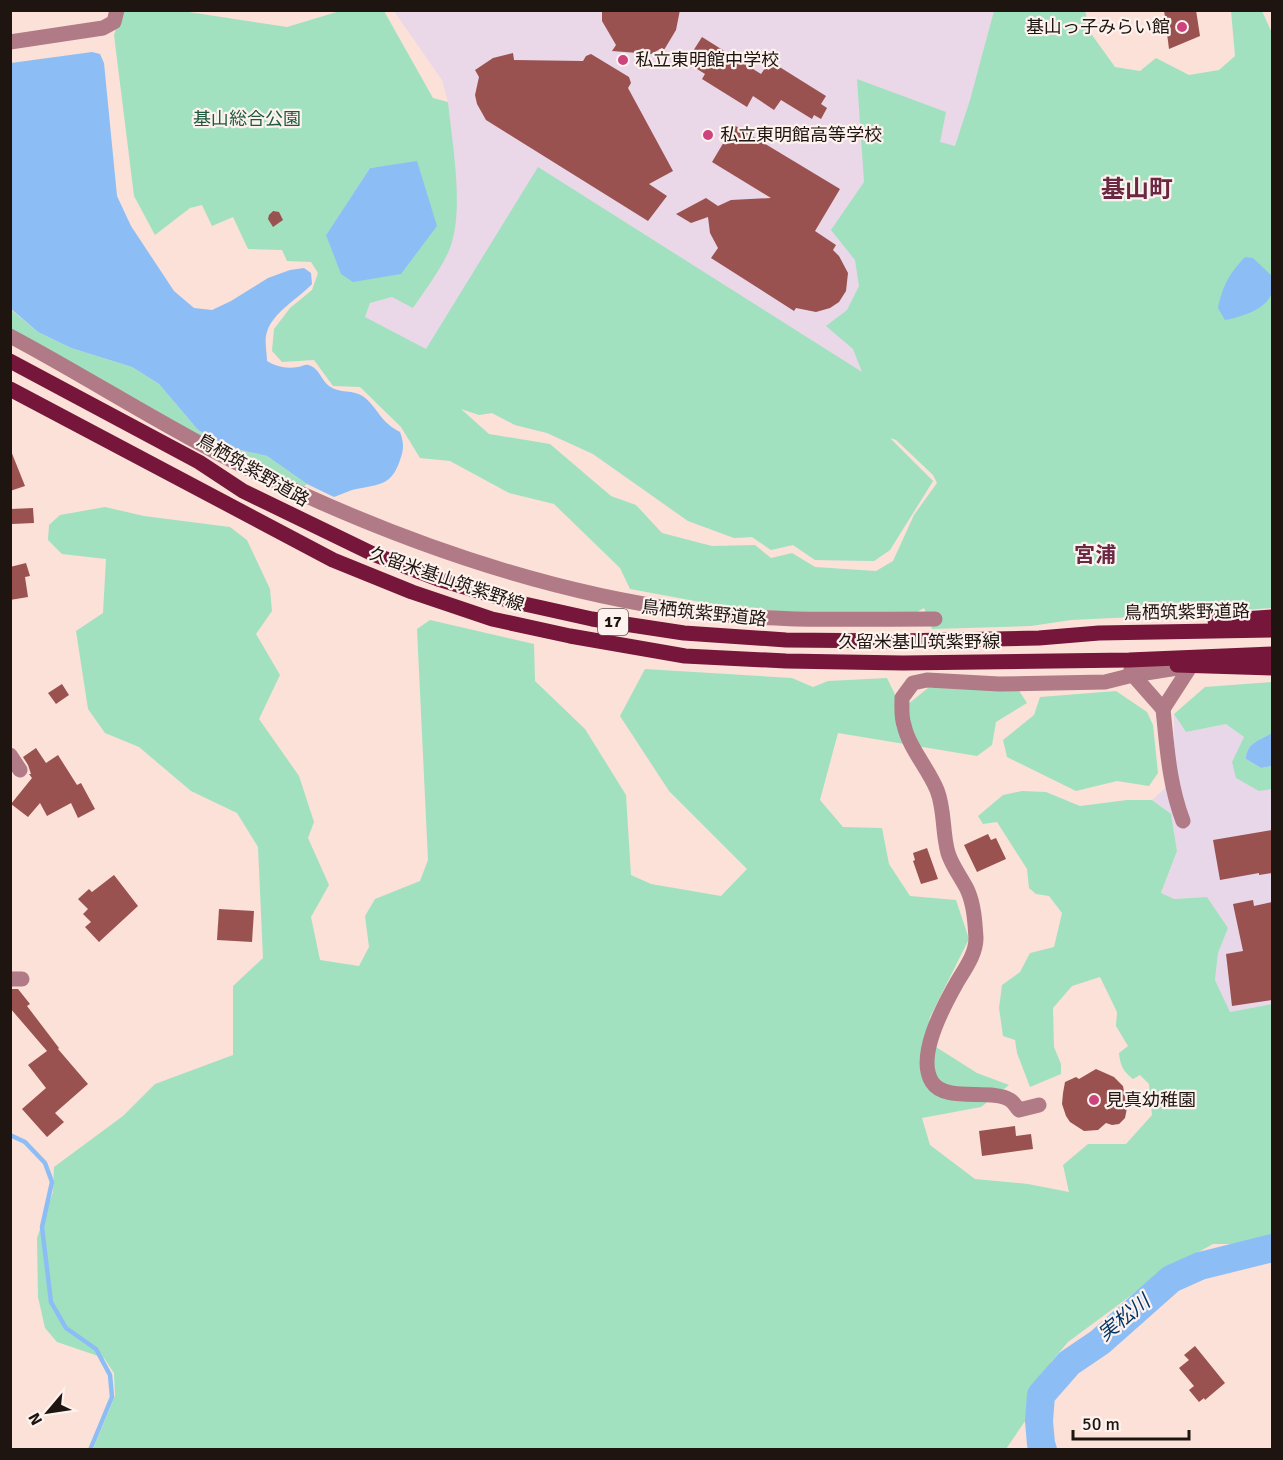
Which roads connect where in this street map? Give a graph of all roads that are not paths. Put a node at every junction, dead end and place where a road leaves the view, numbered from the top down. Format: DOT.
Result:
graph roads {
  1 [pos="117,10"];
  2 [pos="10,42"];
  3 [pos="10,336"];
  4 [pos="10,362"];
  5 [pos="10,389"];
  6 [pos="1272,617"];
  7 [pos="934,620"];
  8 [pos="1272,630"];
  9 [pos="1099,633"];
  10 [pos="1272,654"];
  11 [pos="1194,661"];
  12 [pos="1131,668"];
  13 [pos="1272,668"];
  14 [pos="1163,709"];
  15 [pos="10,755"];
  16 [pos="20,770"];
  17 [pos="1183,821"];
  18 [pos="1039,1105"];
  1 -- 2 [label="street"];
  3 -- 7 [label="street"];
  4 -- 9 [label="main road, 鳥栖筑紫野道路 / 17"];
  5 -- 12 [label="main road, 久留米基山筑紫野線 / 17"];
  6 -- 9 [label="main road"];
  8 -- 9 [label="main road, 鳥栖筑紫野道路 / 17"];
  10 -- 11 [label="main road"];
  11 -- 12 [label="main road, 久留米基山筑紫野線"];
  11 -- 13 [label="main road"];
  11 -- 14 [label="street"];
  12 -- 14 [label="street"];
  12 -- 18 [label="street"];
  14 -- 17 [label="street"];
  15 -- 16 [label="street"];
}
